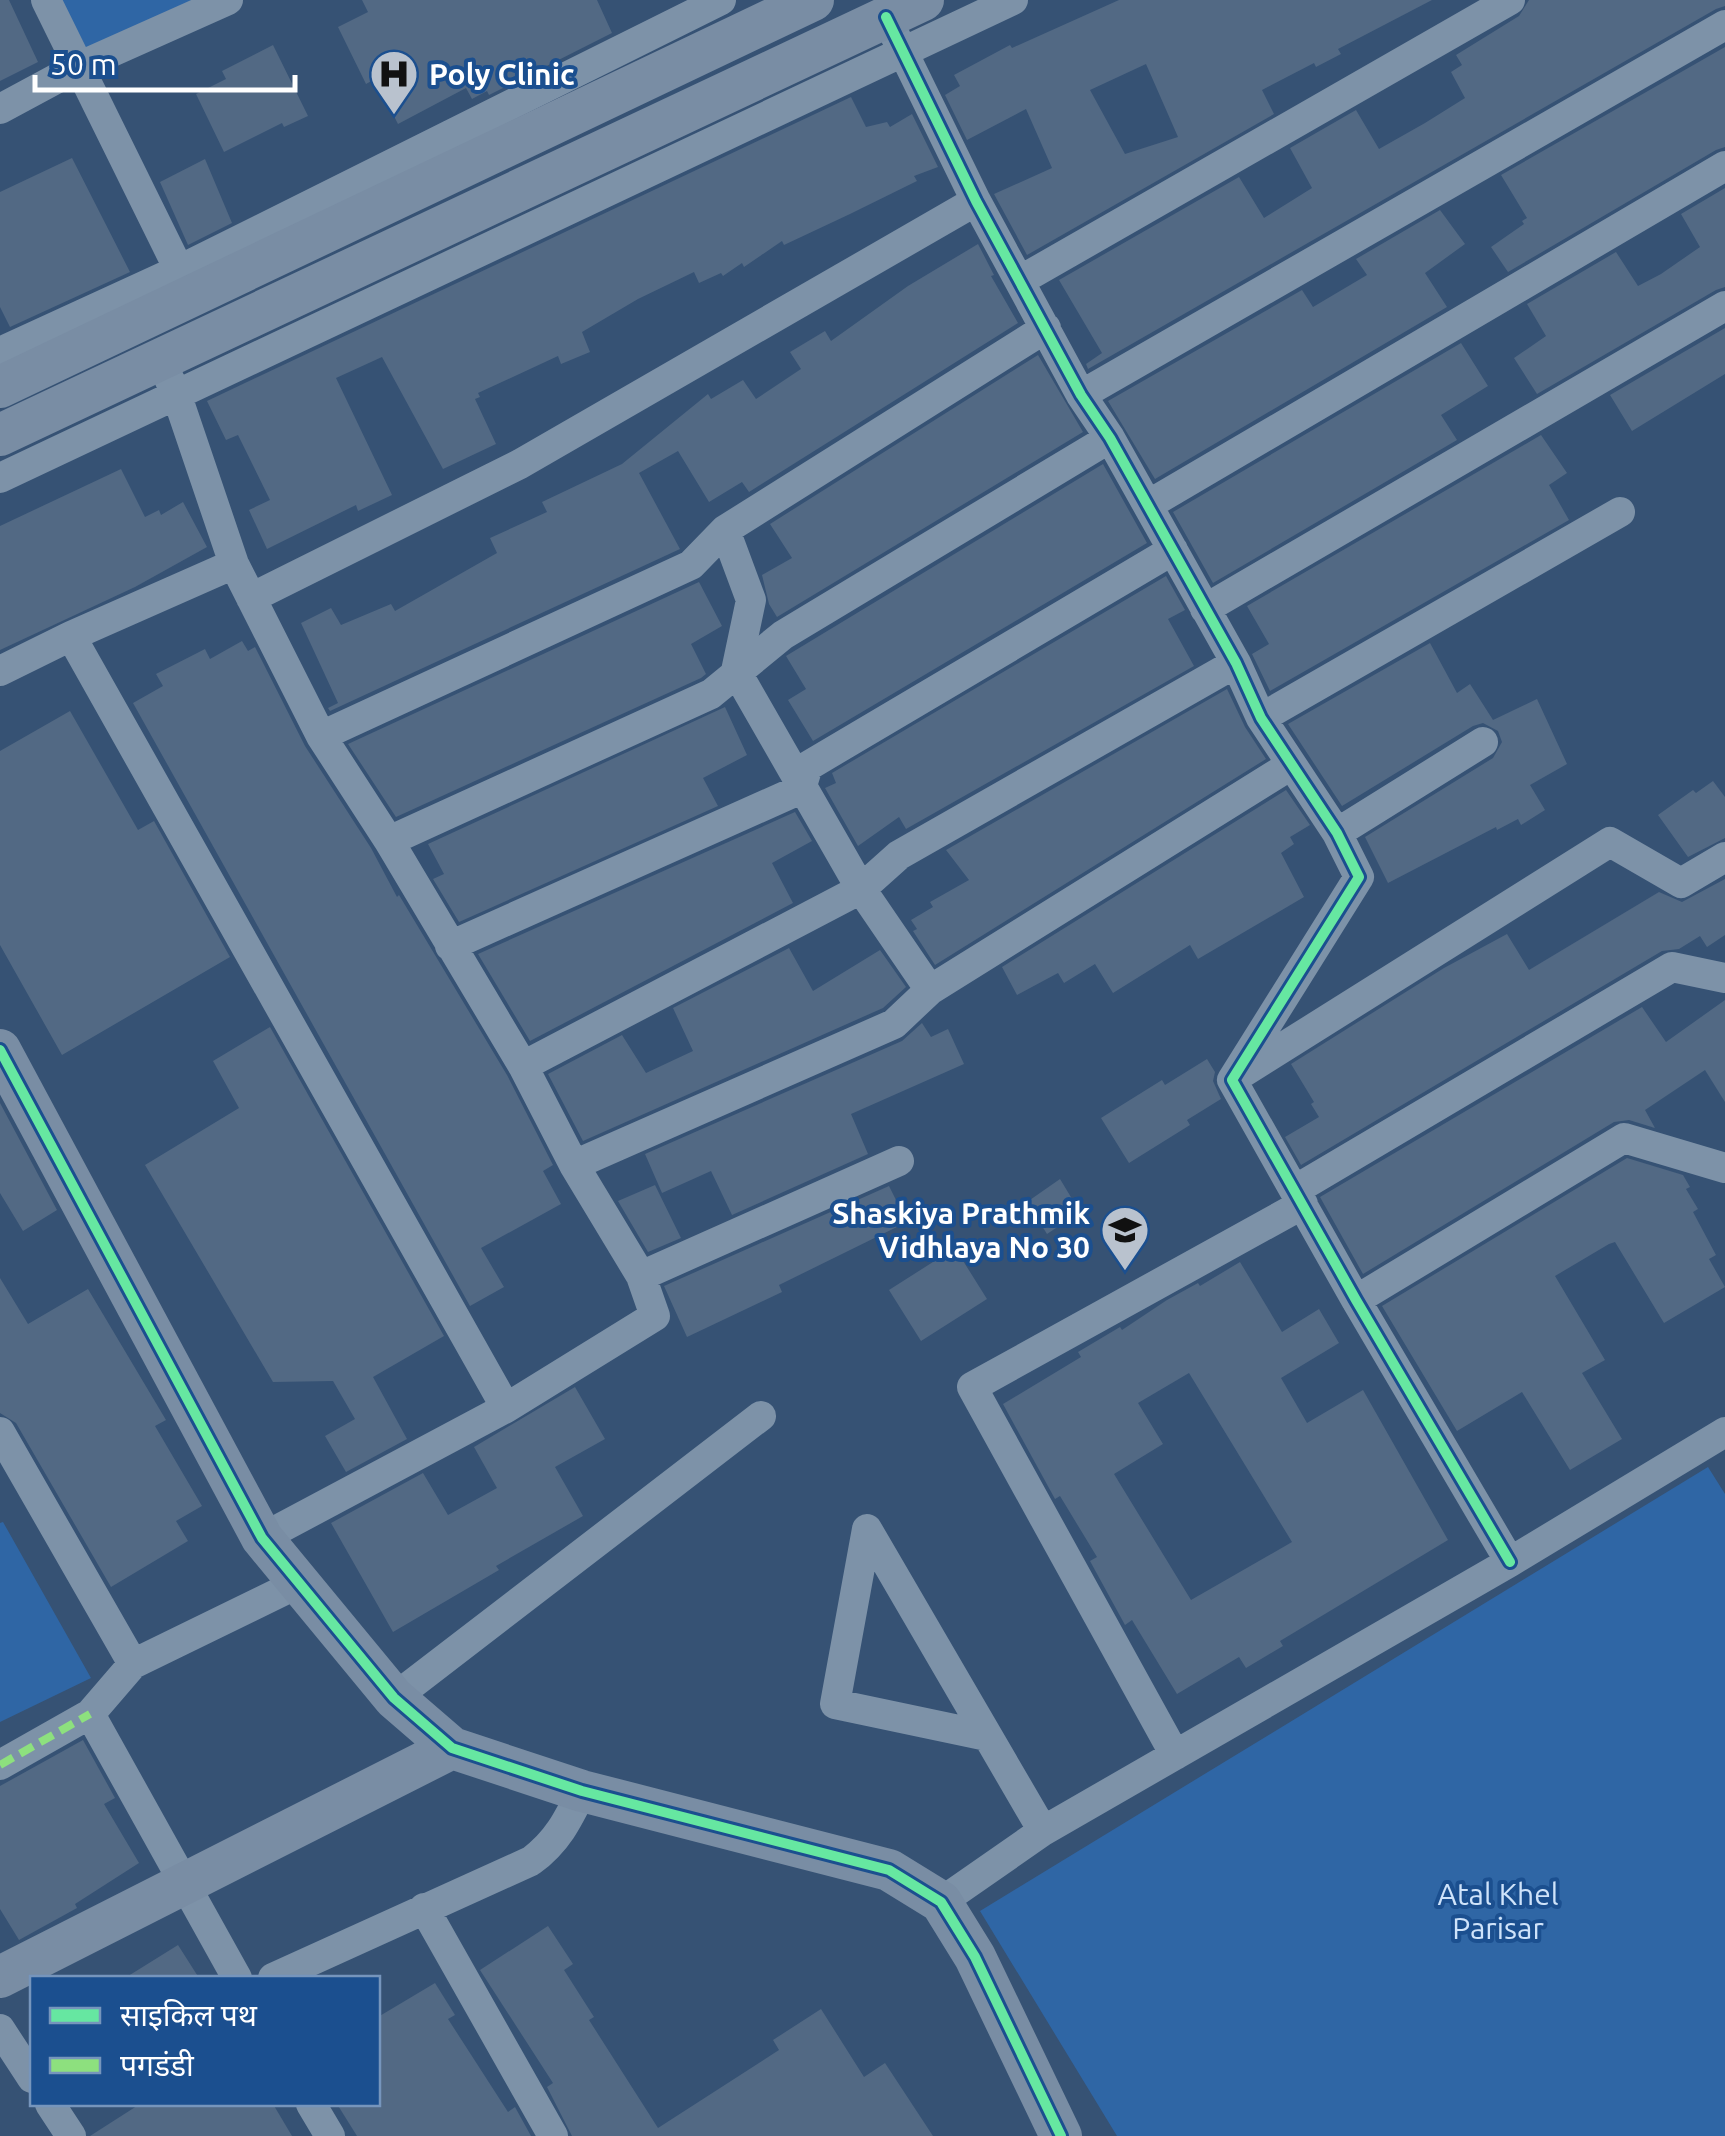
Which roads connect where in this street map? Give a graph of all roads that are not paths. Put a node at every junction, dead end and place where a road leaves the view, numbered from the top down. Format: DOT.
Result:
graph roads {
  1 [pos="46,0"];
  2 [pos="228,0"];
  3 [pos="721,0"];
  4 [pos="814,0"];
  5 [pos="1012,0"];
  6 [pos="1510,0"];
  7 [pos="686,23"];
  8 [pos="904,23"];
  9 [pos="1725,25"];
  10 [pos="78,68"];
  11 [pos="0,109"];
  12 [pos="1725,166"];
  13 [pos="976,200"];
  14 [pos="1021,280"];
  15 [pos="186,284"];
  16 [pos="1725,306"];
  17 [pos="1046,328"];
  18 [pos="0,352"];
  19 [pos="169,379"];
  20 [pos="0,388"];
  21 [pos="1081,396"];
  22 [pos="0,435"];
  23 [pos="1110,438"];
  24 [pos="0,478"];
  25 [pos="1148,505"];
  26 [pos="1620,512"];
  27 [pos="725,530"];
  28 [pos="1172,550"];
  29 [pos="234,564"];
  30 [pos="251,598"];
  31 [pos="1205,608"];
  32 [pos="71,636"];
  33 [pos="1236,662"];
  34 [pos="0,671"];
  35 [pos="736,671"];
  36 [pos="1261,718"];
  37 [pos="321,736"];
  38 [pos="1483,742"];
  39 [pos="1291,766"];
  40 [pos="800,788"];
  41 [pos="1337,834"];
  42 [pos="389,841"];
  43 [pos="1725,857"];
  44 [pos="860,889"];
  45 [pos="450,946"];
  46 [pos="1725,978"];
  47 [pos="930,990"];
  48 [pos="0,1050"];
  49 [pos="522,1066"];
  50 [pos="1232,1080"];
  51 [pos="899,1161"];
  52 [pos="574,1165"];
  53 [pos="1725,1168"];
  54 [pos="1300,1197"];
  55 [pos="641,1276"];
  56 [pos="1356,1300"];
  57 [pos="506,1408"];
  58 [pos="761,1416"];
  59 [pos="0,1432"];
  60 [pos="1725,1432"];
  61 [pos="262,1538"];
  62 [pos="1510,1562"];
  63 [pos="301,1582"];
  64 [pos="134,1664"];
  65 [pos="394,1698"];
  66 [pos="90,1714"];
  67 [pos="987,1736"];
  68 [pos="452,1748"];
  69 [pos="1175,1755"];
  70 [pos="0,1764"];
  71 [pos="582,1791"];
  72 [pos="1043,1831"];
  73 [pos="183,1884"];
  74 [pos="941,1902"];
  75 [pos="424,1908"];
  76 [pos="236,1976"];
  77 [pos="277,1976"];
  78 [pos="0,1977"];
  79 [pos="0,2029"];
  80 [pos="30,2075"];
  81 [pos="51,2106"];
  82 [pos="312,2106"];
  83 [pos="64,2134"];
  84 [pos="330,2136"];
  85 [pos="553,2136"];
  86 [pos="1060,2136"];
  1 -- 10 [label="street"];
  2 -- 10 [label="street"];
  3 -- 7 [label="street"];
  4 -- 7 [label="street"];
  5 -- 8 [label="street"];
  6 -- 14 [label="street"];
  7 -- 15 [label="street"];
  8 -- 13 [label="street"];
  8 -- 19 [label="street"];
  9 -- 21 [label="street"];
  10 -- 11 [label="street"];
  10 -- 15 [label="street"];
  12 -- 25 [label="street"];
  13 -- 14 [label="street"];
  13 -- 30 [label="street"];
  14 -- 17 [label="street"];
  15 -- 18 [label="street"];
  15 -- 20 [label="street"];
  16 -- 31 [label="street"];
  17 -- 21 [label="street"];
  17 -- 27 [label="street"];
  19 -- 22 [label="street"];
  19 -- 24 [label="street"];
  19 -- 29 [label="street"];
  21 -- 23 [label="street"];
  23 -- 25 [label="street"];
  23 -- 35 [label="street"];
  25 -- 28 [label="street"];
  26 -- 36 [label="street"];
  27 -- 35 [label="street"];
  27 -- 37 [label="street"];
  28 -- 31 [label="street"];
  28 -- 40 [label="street"];
  29 -- 30 [label="street"];
  29 -- 32 [label="street"];
  30 -- 37 [label="street"];
  31 -- 33 [label="street"];
  32 -- 34 [label="street"];
  32 -- 57 [label="street"];
  33 -- 36 [label="street"];
  33 -- 44 [label="street"];
  35 -- 40 [label="street"];
  35 -- 42 [label="street"];
  36 -- 39 [label="street"];
  37 -- 42 [label="street"];
  38 -- 41 [label="street"];
  39 -- 41 [label="street"];
  39 -- 47 [label="street"];
  40 -- 44 [label="street"];
  40 -- 45 [label="street"];
  41 -- 50 [label="street"];
  42 -- 45 [label="street"];
  43 -- 50 [label="street"];
  44 -- 47 [label="street"];
  44 -- 49 [label="street"];
  45 -- 49 [label="street"];
  46 -- 54 [label="street"];
  47 -- 52 [label="street"];
  48 -- 61 [label="street"];
  49 -- 52 [label="street"];
  50 -- 54 [label="street"];
  51 -- 55 [label="street"];
  52 -- 55 [label="street"];
  53 -- 56 [label="street"];
  54 -- 56 [label="street"];
  54 -- 69 [label="street"];
  55 -- 57 [label="street"];
  56 -- 62 [label="street"];
  57 -- 61 [label="street"];
  58 -- 65 [label="street"];
  59 -- 64 [label="street"];
  60 -- 62 [label="street"];
  61 -- 63 [label="street"];
  62 -- 69 [label="street"];
  63 -- 64 [label="street"];
  63 -- 65 [label="street"];
  64 -- 66 [label="street"];
  65 -- 68 [label="street"];
  66 -- 70 [label="street"];
  66 -- 73 [label="street"];
  67 -- 67 [label="street"];
  67 -- 72 [label="street"];
  68 -- 71 [label="street"];
  68 -- 73 [label="street"];
  69 -- 72 [label="street"];
  71 -- 74 [label="street"];
  71 -- 75 [label="street"];
  72 -- 74 [label="street"];
  73 -- 76 [label="street"];
  73 -- 78 [label="street"];
  74 -- 86 [label="street"];
  75 -- 77 [label="street"];
  75 -- 85 [label="street"];
  79 -- 80 [label="street"];
  81 -- 83 [label="street"];
  82 -- 84 [label="street"];
}
